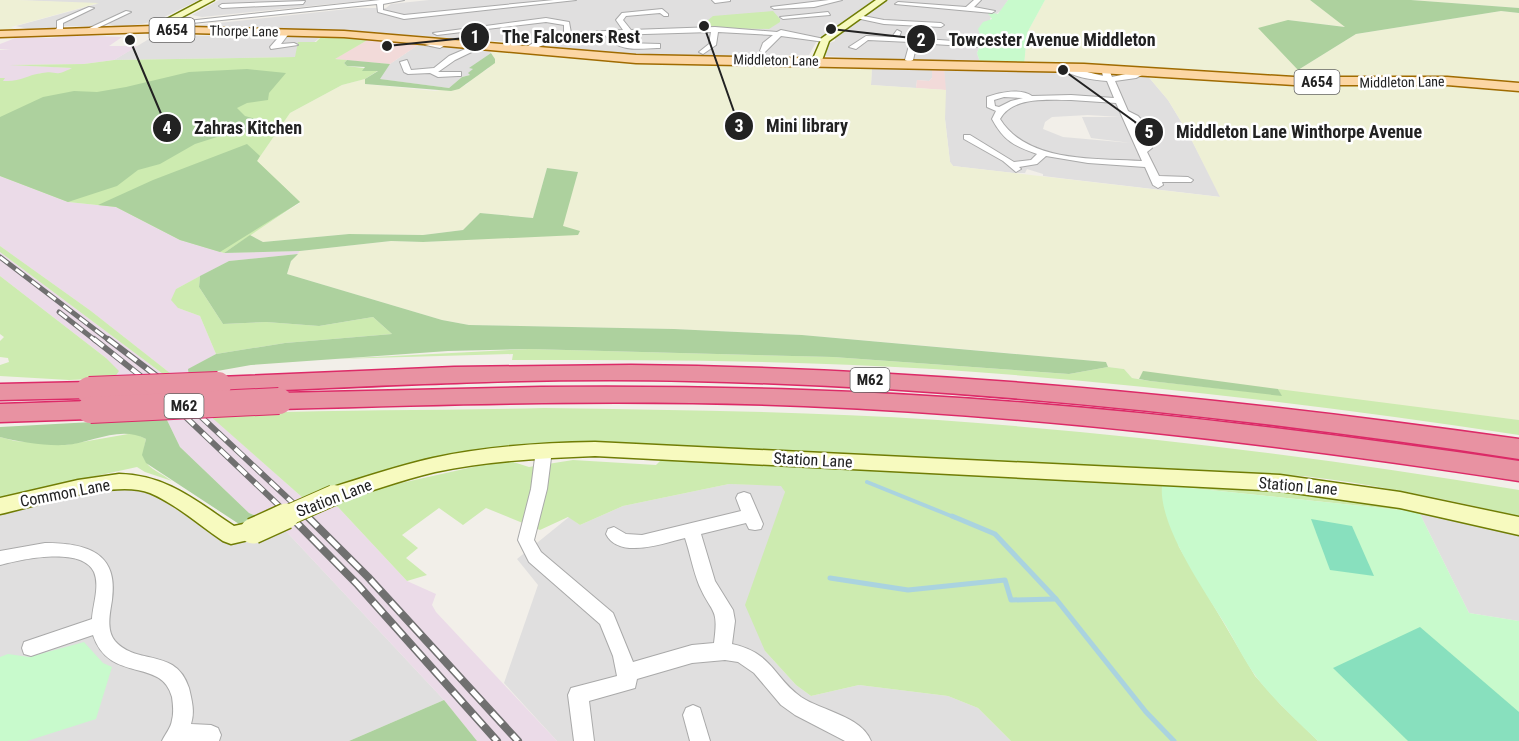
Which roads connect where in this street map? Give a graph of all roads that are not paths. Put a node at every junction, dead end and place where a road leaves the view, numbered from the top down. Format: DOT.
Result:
graph roads {
  1 [pos="210,0"];
  2 [pos="246,0"];
  3 [pos="401,0"];
  4 [pos="573,0"];
  5 [pos="882,0"];
  6 [pos="978,0"];
  7 [pos="304,1"];
  8 [pos="715,1"];
  9 [pos="842,1"];
  10 [pos="380,2"];
  11 [pos="729,2"];
  12 [pos="898,4"];
  13 [pos="222,6"];
  14 [pos="236,6"];
  15 [pos="91,8"];
  16 [pos="968,9"];
  17 [pos="303,10"];
  18 [pos="992,11"];
  19 [pos="128,12"];
  20 [pos="611,14"];
  21 [pos="179,15"];
  22 [pos="620,15"];
  23 [pos="666,15"];
  24 [pos="783,17"];
  25 [pos="823,17"];
  26 [pos="858,17"];
  27 [pos="199,21"];
  28 [pos="899,22"];
  29 [pos="518,24"];
  30 [pos="941,25"];
  31 [pos="158,26"];
  32 [pos="715,29"];
  33 [pos="87,31"];
  34 [pos="628,31"];
  35 [pos="285,32"];
  36 [pos="513,32"];
  37 [pos="776,32"];
  38 [pos="55,33"];
  39 [pos="437,33"];
  40 [pos="0,34"];
  41 [pos="344,34"];
  42 [pos="608,34"];
  43 [pos="568,35"];
  44 [pos="895,39"];
  45 [pos="825,40"];
  46 [pos="914,40"];
  47 [pos="294,45"];
  48 [pos="429,45"];
  49 [pos="444,45"];
  50 [pos="980,45"];
  51 [pos="480,46"];
  52 [pos="763,47"];
  53 [pos="853,47"];
  54 [pos="652,48"];
  55 [pos="529,49"];
  56 [pos="703,52"];
  57 [pos="909,60"];
  58 [pos="817,61"];
  59 [pos="404,62"];
  60 [pos="431,71"];
  61 [pos="458,74"];
  62 [pos="1106,74"];
  63 [pos="1519,87"];
  64 [pos="1032,99"];
  65 [pos="1119,101"];
  66 [pos="1001,110"];
  67 [pos="967,137"];
  68 [pos="1044,153"];
  69 [pos="1148,164"];
  70 [pos="1188,180"];
  71 [pos="0,392"];
  72 [pos="90,400"];
  73 [pos="0,413"];
  74 [pos="1519,449"];
  75 [pos="544,450"];
  76 [pos="1519,471"];
  77 [pos="130,481"];
  78 [pos="744,498"];
  79 [pos="0,506"];
  80 [pos="1519,526"];
  81 [pos="691,529"];
  82 [pos="614,534"];
  83 [pos="0,558"];
  84 [pos="100,624"];
  85 [pos="31,648"];
  86 [pos="722,650"];
  87 [pos="627,677"];
  88 [pos="693,715"];
  89 [pos="211,735"];
  90 [pos="175,738"];
  91 [pos="584,741"];
  92 [pos="700,741"];
  93 [pos="861,741"];
  1 -- 21 [label="street"];
  2 -- 14 [label="street"];
  3 -- 10 [label="street"];
  4 -- 10 [label="street"];
  5 -- 26 [label="street"];
  6 -- 16 [label="street"];
  7 -- 14 [label="street"];
  7 -- 17 [label="street"];
  8 -- 11 [label="street"];
  9 -- 24 [label="street"];
  10 -- 17 [label="street"];
  12 -- 16 [label="street"];
  13 -- 14 [label="street"];
  15 -- 38 [label="street"];
  16 -- 18 [label="street"];
  17 -- 27 [label="street"];
  19 -- 33 [label="street"];
  20 -- 22 [label="street"];
  21 -- 27 [label="street"];
  21 -- 31 [label="street"];
  22 -- 23 [label="street"];
  22 -- 34 [label="street"];
  24 -- 25 [label="street"];
  24 -- 37 [label="street"];
  26 -- 28 [label="street"];
  26 -- 45 [label="street"];
  27 -- 31 [label="street"];
  28 -- 30 [label="street"];
  28 -- 44 [label="street"];
  29 -- 36 [label="street"];
  29 -- 39 [label="street"];
  29 -- 43 [label="street"];
  31 -- 33 [label="main road, Thorpe Lane / A654"];
  31 -- 35 [label="main road, Thorpe Lane / A654"];
  32 -- 34 [label="street"];
  32 -- 37 [label="street"];
  32 -- 56 [label="street"];
  33 -- 38 [label="main road, Thorpe Lane / A654"];
  34 -- 42 [label="street"];
  35 -- 41 [label="main road, Thorpe Lane / A654"];
  35 -- 47 [label="street"];
  37 -- 45 [label="street"];
  37 -- 52 [label="street"];
  38 -- 40 [label="main road, Thorpe Lane / A654"];
  41 -- 49 [label="main road, Middleton Lane / A654"];
  42 -- 43 [label="street"];
  42 -- 54 [label="street"];
  43 -- 55 [label="street"];
  44 -- 46 [label="street"];
  44 -- 53 [label="street"];
  45 -- 58 [label="street"];
  46 -- 50 [label="street"];
  46 -- 57 [label="street"];
  48 -- 49 [label="street"];
  49 -- 51 [label="main road, Middleton Lane / A654"];
  51 -- 55 [label="main road, Middleton Lane / A654"];
  51 -- 60 [label="street"];
  55 -- 58 [label="main road, Middleton Lane / A654"];
  58 -- 62 [label="main road, Middleton Lane / A654"];
  59 -- 60 [label="street"];
  60 -- 61 [label="street"];
  62 -- 63 [label="main road, Middleton Lane / A654"];
  62 -- 65 [label="street"];
  64 -- 65 [label="street"];
  64 -- 66 [label="street"];
  64 -- 66 [label="street"];
  65 -- 69 [label="street"];
  66 -- 68 [label="street"];
  67 -- 68 [label="street"];
  68 -- 69 [label="street"];
  69 -- 70 [label="street"];
  71 -- 72 [label="highway, M62"];
  72 -- 73 [label="highway, M62"];
  72 -- 74 [label="highway, M62, bridge"];
  72 -- 76 [label="highway, M62, bridge"];
  75 -- 77 [label="street, Station Lane, bridge"];
  75 -- 80 [label="street, Station Lane"];
  75 -- 87 [label="street"];
  77 -- 79 [label="street, Common Lane"];
  78 -- 81 [label="street"];
  81 -- 82 [label="street"];
  81 -- 86 [label="street"];
  83 -- 84 [label="street"];
  84 -- 85 [label="street"];
  84 -- 90 [label="street"];
  86 -- 87 [label="street"];
  86 -- 93 [label="street"];
  87 -- 91 [label="street"];
  88 -- 92 [label="street"];
  89 -- 90 [label="street"];
}
